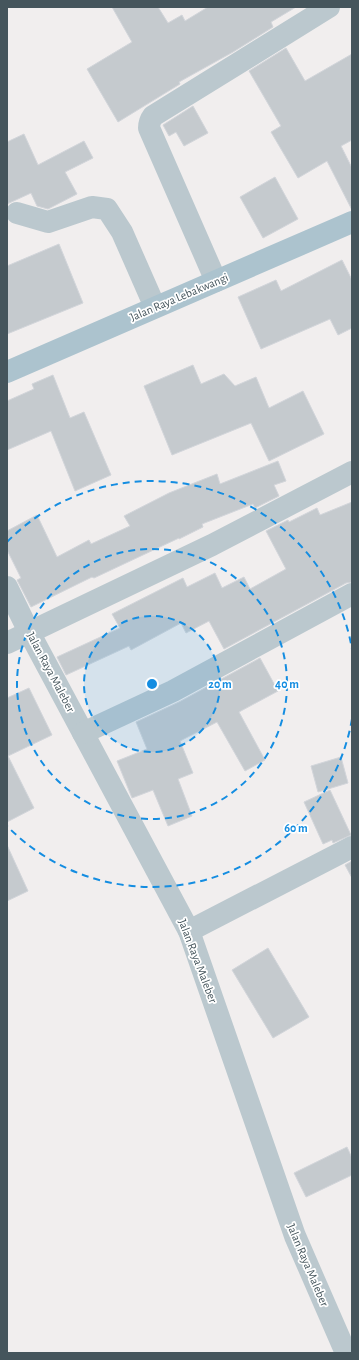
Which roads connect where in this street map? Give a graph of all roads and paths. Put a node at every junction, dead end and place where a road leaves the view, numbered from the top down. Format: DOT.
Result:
graph roads {
  1 [pos="329,7"];
  2 [pos="17,213"];
  3 [pos="352,222"];
  4 [pos="216,281"];
  5 [pos="155,307"];
  6 [pos="7,372"];
  7 [pos="352,472"];
  8 [pos="7,587"];
  9 [pos="352,594"];
  10 [pos="29,632"];
  11 [pos="7,643"];
  12 [pos="83,733"];
  13 [pos="352,847"];
  14 [pos="189,931"];
  15 [pos="346,1353"];
  1 -- 4 [label="street"];
  2 -- 5 [label="street"];
  3 -- 4 [label="main road, Jalan Raya Lebakwangi"];
  4 -- 5 [label="main road, Jalan Raya Lebakwangi"];
  5 -- 6 [label="main road, Jalan Raya Lebakwangi"];
  7 -- 10 [label="street"];
  8 -- 10 [label="street, Jalan Raya Maleber"];
  9 -- 12 [label="street"];
  10 -- 11 [label="street"];
  10 -- 12 [label="street, Jalan Raya Maleber"];
  12 -- 14 [label="street, Jalan Raya Maleber"];
  13 -- 14 [label="street"];
  14 -- 15 [label="street, Jalan Raya Maleber"];
}
